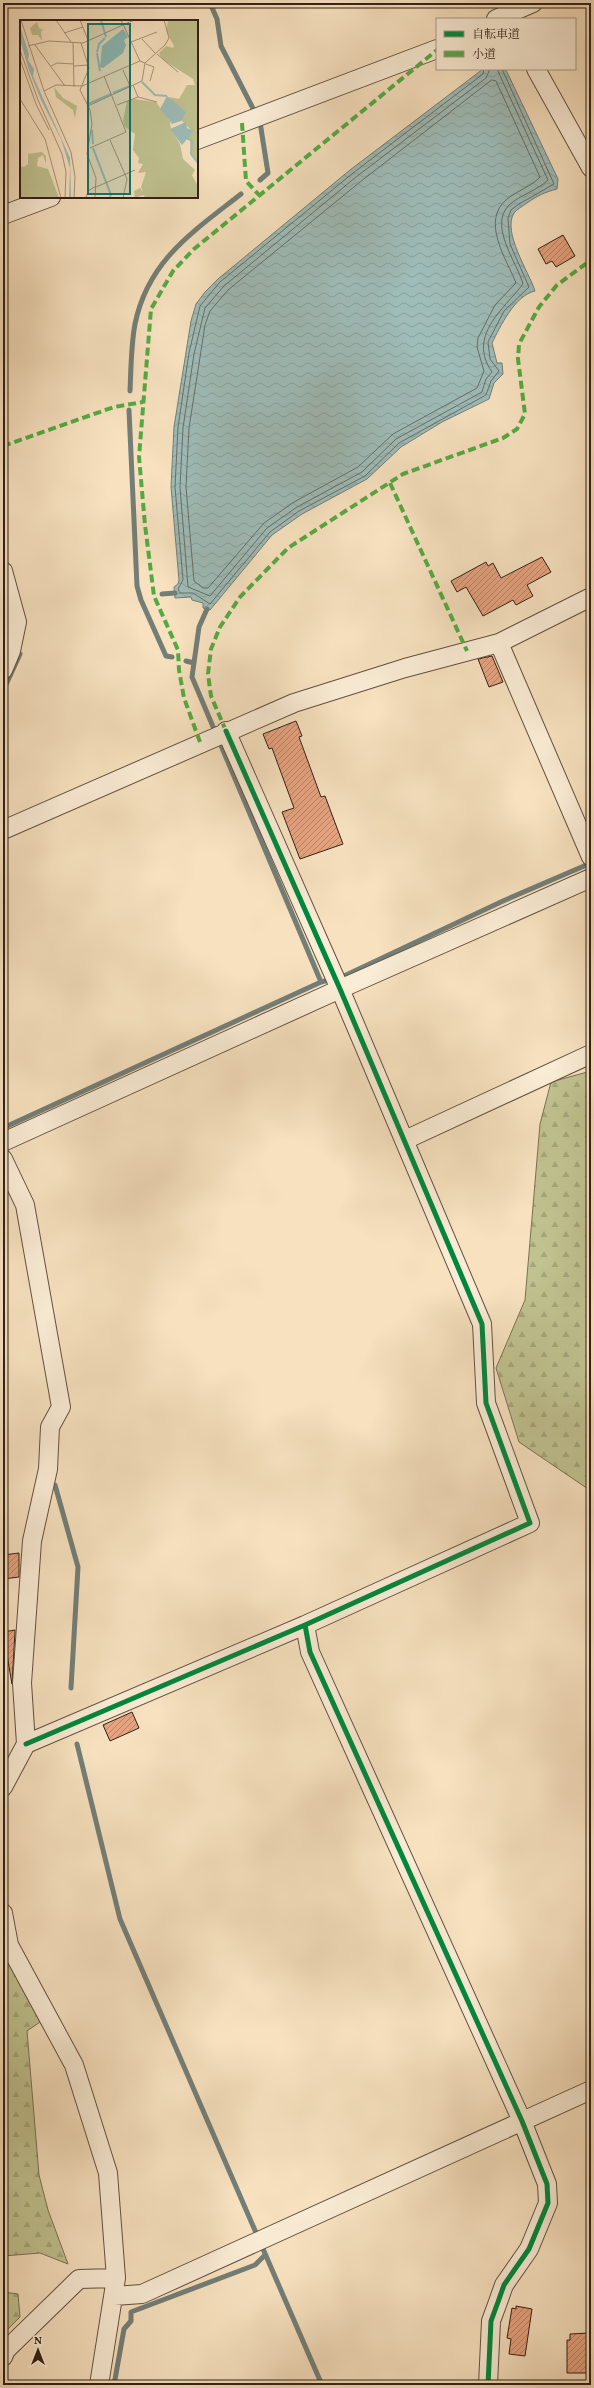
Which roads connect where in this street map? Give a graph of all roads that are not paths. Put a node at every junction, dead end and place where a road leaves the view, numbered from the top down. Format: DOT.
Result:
graph roads {
  1 [pos="533,3"];
  2 [pos="497,15"];
  3 [pos="436,49"];
  4 [pos="537,70"];
  5 [pos="198,140"];
  6 [pos="591,168"];
  7 [pos="48,198"];
  8 [pos="3,215"];
  9 [pos="3,574"];
  10 [pos="591,597"];
  11 [pos="499,643"];
  12 [pos="3,670"];
  13 [pos="226,731"];
  14 [pos="3,830"];
  15 [pos="591,857"];
  16 [pos="591,878"];
  17 [pos="340,989"];
  18 [pos="591,1054"];
  19 [pos="405,1140"];
  20 [pos="3,1142"];
  21 [pos="3,1160"];
  22 [pos="306,1625"];
  23 [pos="26,1744"];
  24 [pos="3,1787"];
  25 [pos="3,1913"];
  26 [pos="591,2090"];
  27 [pos="522,2121"];
  28 [pos="116,2278"];
  29 [pos="114,2296"];
  30 [pos="3,2357"];
  31 [pos="99,2385"];
  32 [pos="488,2385"];
  1 -- 2 [label="street"];
  3 -- 5 [label="street"];
  4 -- 6 [label="street"];
  7 -- 8 [label="street"];
  9 -- 12 [label="street"];
  10 -- 11 [label="street"];
  11 -- 13 [label="street"];
  11 -- 15 [label="street"];
  13 -- 14 [label="street"];
  13 -- 17 [label="street"];
  16 -- 17 [label="street"];
  17 -- 19 [label="street"];
  17 -- 20 [label="street"];
  18 -- 19 [label="street"];
  19 -- 22 [label="street"];
  21 -- 23 [label="street"];
  22 -- 23 [label="street"];
  22 -- 27 [label="street"];
  23 -- 24 [label="street"];
  25 -- 28 [label="street"];
  26 -- 27 [label="street"];
  27 -- 29 [label="street"];
  27 -- 32 [label="street"];
  28 -- 29 [label="street"];
  28 -- 30 [label="street"];
  29 -- 31 [label="street"];
}
